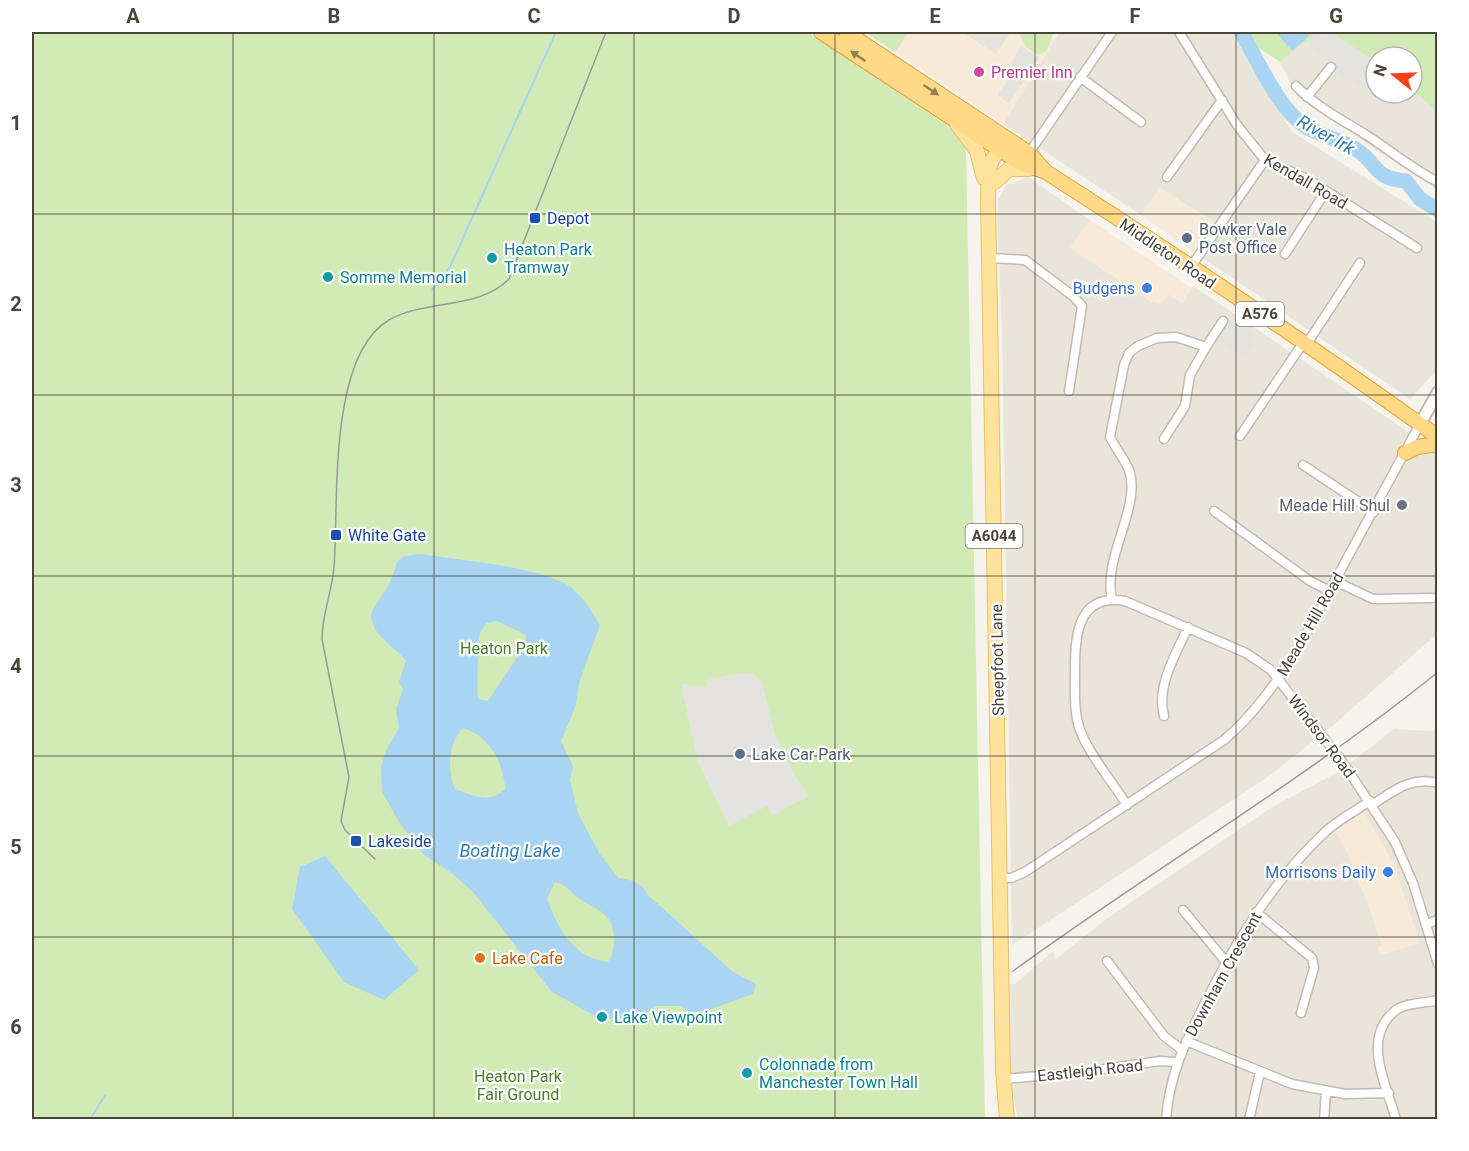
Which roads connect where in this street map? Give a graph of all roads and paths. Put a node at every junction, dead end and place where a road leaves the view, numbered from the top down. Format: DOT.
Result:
graph roads {
  1 [pos="821,32"];
  2 [pos="846,32"];
  3 [pos="1112,32"];
  4 [pos="1179,32"];
  5 [pos="891,62"];
  6 [pos="1331,67"];
  7 [pos="1080,77"];
  8 [pos="894,81"];
  9 [pos="1296,87"];
  10 [pos="1307,97"];
  11 [pos="1222,100"];
  12 [pos="972,118"];
  13 [pos="956,122"];
  14 [pos="1141,122"];
  15 [pos="1024,149"];
  16 [pos="1000,151"];
  17 [pos="1265,159"];
  18 [pos="1029,168"];
  19 [pos="1046,172"];
  20 [pos="1167,177"];
  21 [pos="995,182"];
  22 [pos="1437,182"];
  23 [pos="1326,191"];
  24 [pos="988,200"];
  25 [pos="1417,248"];
  26 [pos="1285,254"];
  27 [pos="989,258"];
  28 [pos="1360,264"];
  29 [pos="1190,268"];
  30 [pos="1224,321"];
  31 [pos="1304,344"];
  32 [pos="1206,347"];
  33 [pos="1069,391"];
  34 [pos="1437,392"];
  35 [pos="1420,424"];
  36 [pos="1240,436"];
  37 [pos="1437,437"];
  38 [pos="1164,439"];
  39 [pos="1437,444"];
  40 [pos="1405,453"];
  41 [pos="1303,465"];
  42 [pos="1214,511"];
  43 [pos="1374,512"];
  44 [pos="1335,581"];
  45 [pos="1330,591"];
  46 [pos="1432,598"];
  47 [pos="1112,599"];
  48 [pos="1188,627"];
  49 [pos="1277,680"];
  50 [pos="1164,716"];
  51 [pos="1437,783"];
  52 [pos="1371,802"];
  53 [pos="1127,805"];
  54 [pos="1001,878"];
  55 [pos="1183,910"];
  56 [pos="1256,912"];
  57 [pos="1437,920"];
  58 [pos="1426,924"];
  59 [pos="1107,961"];
  60 [pos="1226,962"];
  61 [pos="1437,964"];
  62 [pos="1437,1000"];
  63 [pos="1301,1013"];
  64 [pos="1186,1041"];
  65 [pos="1182,1050"];
  66 [pos="1176,1062"];
  67 [pos="1260,1072"];
  68 [pos="1003,1079"];
  69 [pos="1326,1091"];
  70 [pos="1389,1093"];
  71 [pos="1007,1119"];
  72 [pos="1166,1119"];
  73 [pos="1249,1119"];
  74 [pos="1324,1119"];
  75 [pos="1396,1119"];
  8 -- 1 [label="highway, Middleton Road / A576, one-way"];
  2 -- 5 [label="highway, Middleton Road / A576"];
  3 -- 7 [label="street"];
  4 -- 11 [label="street, Kendall Road"];
  5 -- 8 [label="highway"];
  5 -- 12 [label="highway, Middleton Road / A576, one-way"];
  6 -- 10 [label="street"];
  7 -- 14 [label="street"];
  7 -- 15 [label="street"];
  8 -- 13 [label="highway, Middleton Road / A576"];
  9 -- 10 [label="street"];
  10 -- 22 [label="street"];
  11 -- 17 [label="street, Kendall Road"];
  11 -- 20 [label="street"];
  12 -- 15 [label="highway, Middleton Road / A576"];
  12 -- 16 [label="highway, A576"];
  13 -- 16 [label="highway, Middleton Road / A576"];
  13 -- 24 [label="main road, Sheepfoot Lane / A6044"];
  15 -- 16 [label="highway"];
  15 -- 19 [label="highway, Middleton Road / A576"];
  16 -- 18 [label="highway, Middleton Road / A576"];
  16 -- 21 [label="main road, Sheepfoot Lane / A6044"];
  16 -- 24 [label="main road, Sheepfoot Lane / A6044"];
  17 -- 23 [label="street, Kendall Road"];
  17 -- 29 [label="street"];
  18 -- 19 [label="highway, Middleton Road / A576"];
  18 -- 21 [label="main road"];
  19 -- 29 [label="highway, Middleton Road / A576"];
  21 -- 24 [label="main road, Sheepfoot Lane / A6044"];
  23 -- 25 [label="street, Kendall Road"];
  23 -- 26 [label="street"];
  24 -- 27 [label="main road, Sheepfoot Lane / A6044"];
  27 -- 33 [label="street"];
  27 -- 54 [label="main road, Sheepfoot Lane / A6044"];
  28 -- 31 [label="street"];
  29 -- 31 [label="highway, Middleton Road / A576"];
  30 -- 32 [label="street"];
  31 -- 35 [label="highway, Middleton Road / A576"];
  31 -- 36 [label="street"];
  32 -- 38 [label="street"];
  32 -- 47 [label="street"];
  34 -- 35 [label="street"];
  35 -- 37 [label="highway, Middleton Road / A576"];
  35 -- 40 [label="street, Meade Hill Road"];
  39 -- 40 [label="highway"];
  40 -- 43 [label="street, Meade Hill Road"];
  41 -- 43 [label="street"];
  42 -- 45 [label="street"];
  43 -- 44 [label="street, Meade Hill Road"];
  44 -- 45 [label="street, Meade Hill Road"];
  44 -- 46 [label="street"];
  45 -- 49 [label="street, Meade Hill Road"];
  47 -- 48 [label="street, Windsor Road"];
  47 -- 53 [label="street"];
  48 -- 49 [label="street, Windsor Road"];
  48 -- 50 [label="street"];
  49 -- 52 [label="street, Windsor Road"];
  49 -- 53 [label="street, Meade Hill Road"];
  51 -- 52 [label="street, Downham Crescent"];
  52 -- 56 [label="street, Downham Crescent"];
  52 -- 58 [label="street, Windsor Road"];
  53 -- 54 [label="street, Meade Hill Road"];
  54 -- 68 [label="main road, Sheepfoot Lane / A6044"];
  55 -- 60 [label="street"];
  56 -- 60 [label="street, Downham Crescent"];
  56 -- 63 [label="street"];
  57 -- 58 [label="street"];
  58 -- 61 [label="street, Windsor Road"];
  59 -- 65 [label="street"];
  60 -- 64 [label="street, Downham Crescent"];
  62 -- 70 [label="street"];
  64 -- 65 [label="street, Downham Crescent"];
  64 -- 67 [label="street"];
  65 -- 66 [label="street, Downham Crescent"];
  66 -- 68 [label="street, Eastleigh Road"];
  66 -- 72 [label="street, Downham Crescent"];
  67 -- 69 [label="street"];
  67 -- 73 [label="street"];
  68 -- 71 [label="main road, Sheepfoot Lane / A6044"];
  69 -- 70 [label="street"];
  69 -- 74 [label="street"];
  70 -- 75 [label="street"];
}
